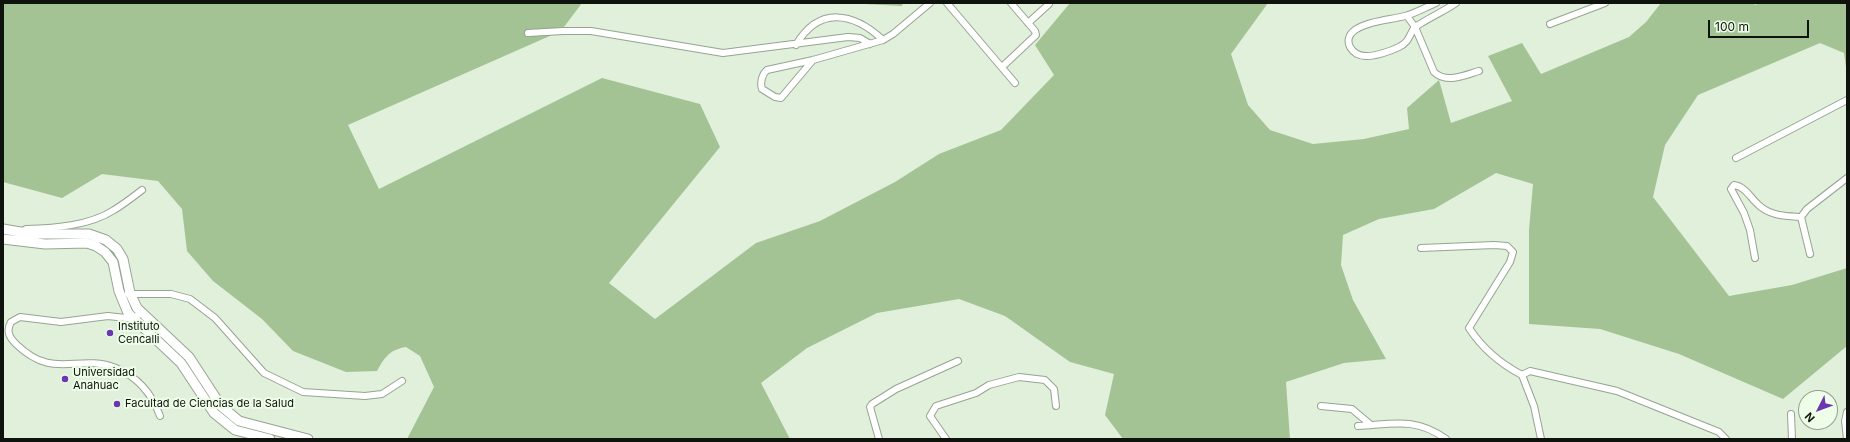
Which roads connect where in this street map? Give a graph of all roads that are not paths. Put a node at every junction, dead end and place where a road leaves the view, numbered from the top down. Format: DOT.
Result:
graph roads {
  1 [pos="930,3"];
  2 [pos="947,3"];
  3 [pos="1011,3"];
  4 [pos="1436,3"];
  5 [pos="1456,3"];
  6 [pos="1605,3"];
  7 [pos="1049,4"];
  8 [pos="1407,16"];
  9 [pos="1028,23"];
  10 [pos="1550,24"];
  11 [pos="1415,27"];
  12 [pos="528,33"];
  13 [pos="883,40"];
  14 [pos="870,44"];
  15 [pos="796,45"];
  16 [pos="813,60"];
  17 [pos="1002,67"];
  18 [pos="1480,71"];
  19 [pos="1015,83"];
  20 [pos="1847,100"];
  21 [pos="1736,158"];
  22 [pos="1847,178"];
  23 [pos="142,190"];
  24 [pos="1801,217"];
  25 [pos="3,229"];
  26 [pos="20,233"];
  27 [pos="3,239"];
  28 [pos="1421,248"];
  29 [pos="1810,254"];
  30 [pos="1755,258"];
  31 [pos="130,293"];
  32 [pos="121,297"];
  33 [pos="137,316"];
  34 [pos="958,361"];
  35 [pos="1522,376"];
  36 [pos="402,380"];
  37 [pos="1056,406"];
  38 [pos="1321,406"];
  39 [pos="1847,412"];
  40 [pos="1791,414"];
  41 [pos="160,416"];
  42 [pos="1371,425"];
  43 [pos="1358,426"];
  44 [pos="270,439"];
  45 [pos="308,439"];
  46 [pos="879,439"];
  47 [pos="946,439"];
  48 [pos="1446,439"];
  49 [pos="1541,439"];
  50 [pos="1726,439"];
  51 [pos="1792,439"];
  52 [pos="1846,439"];
  1 -- 13 [label="street"];
  2 -- 17 [label="street"];
  3 -- 9 [label="street"];
  4 -- 8 [label="street"];
  5 -- 11 [label="street"];
  6 -- 10 [label="street"];
  7 -- 9 [label="street"];
  8 -- 11 [label="street"];
  8 -- 11 [label="street"];
  9 -- 17 [label="street"];
  11 -- 18 [label="street"];
  12 -- 15 [label="street"];
  13 -- 14 [label="street"];
  13 -- 15 [label="street"];
  14 -- 15 [label="street"];
  14 -- 16 [label="street"];
  16 -- 16 [label="street"];
  17 -- 19 [label="street"];
  20 -- 21 [label="street"];
  22 -- 24 [label="street"];
  23 -- 26 [label="street"];
  24 -- 29 [label="street"];
  24 -- 30 [label="street"];
  25 -- 26 [label="main road"];
  26 -- 31 [label="main road"];
  27 -- 32 [label="main road"];
  28 -- 35 [label="street"];
  31 -- 32 [label="street"];
  31 -- 33 [label="main road"];
  31 -- 36 [label="street"];
  32 -- 33 [label="main road"];
  33 -- 41 [label="street"];
  33 -- 44 [label="main road"];
  33 -- 45 [label="main road"];
  34 -- 46 [label="street"];
  35 -- 49 [label="street"];
  35 -- 50 [label="street"];
  37 -- 47 [label="street"];
  38 -- 42 [label="street"];
  39 -- 52 [label="street"];
  40 -- 51 [label="street"];
  42 -- 43 [label="street"];
  42 -- 48 [label="street"];
}
